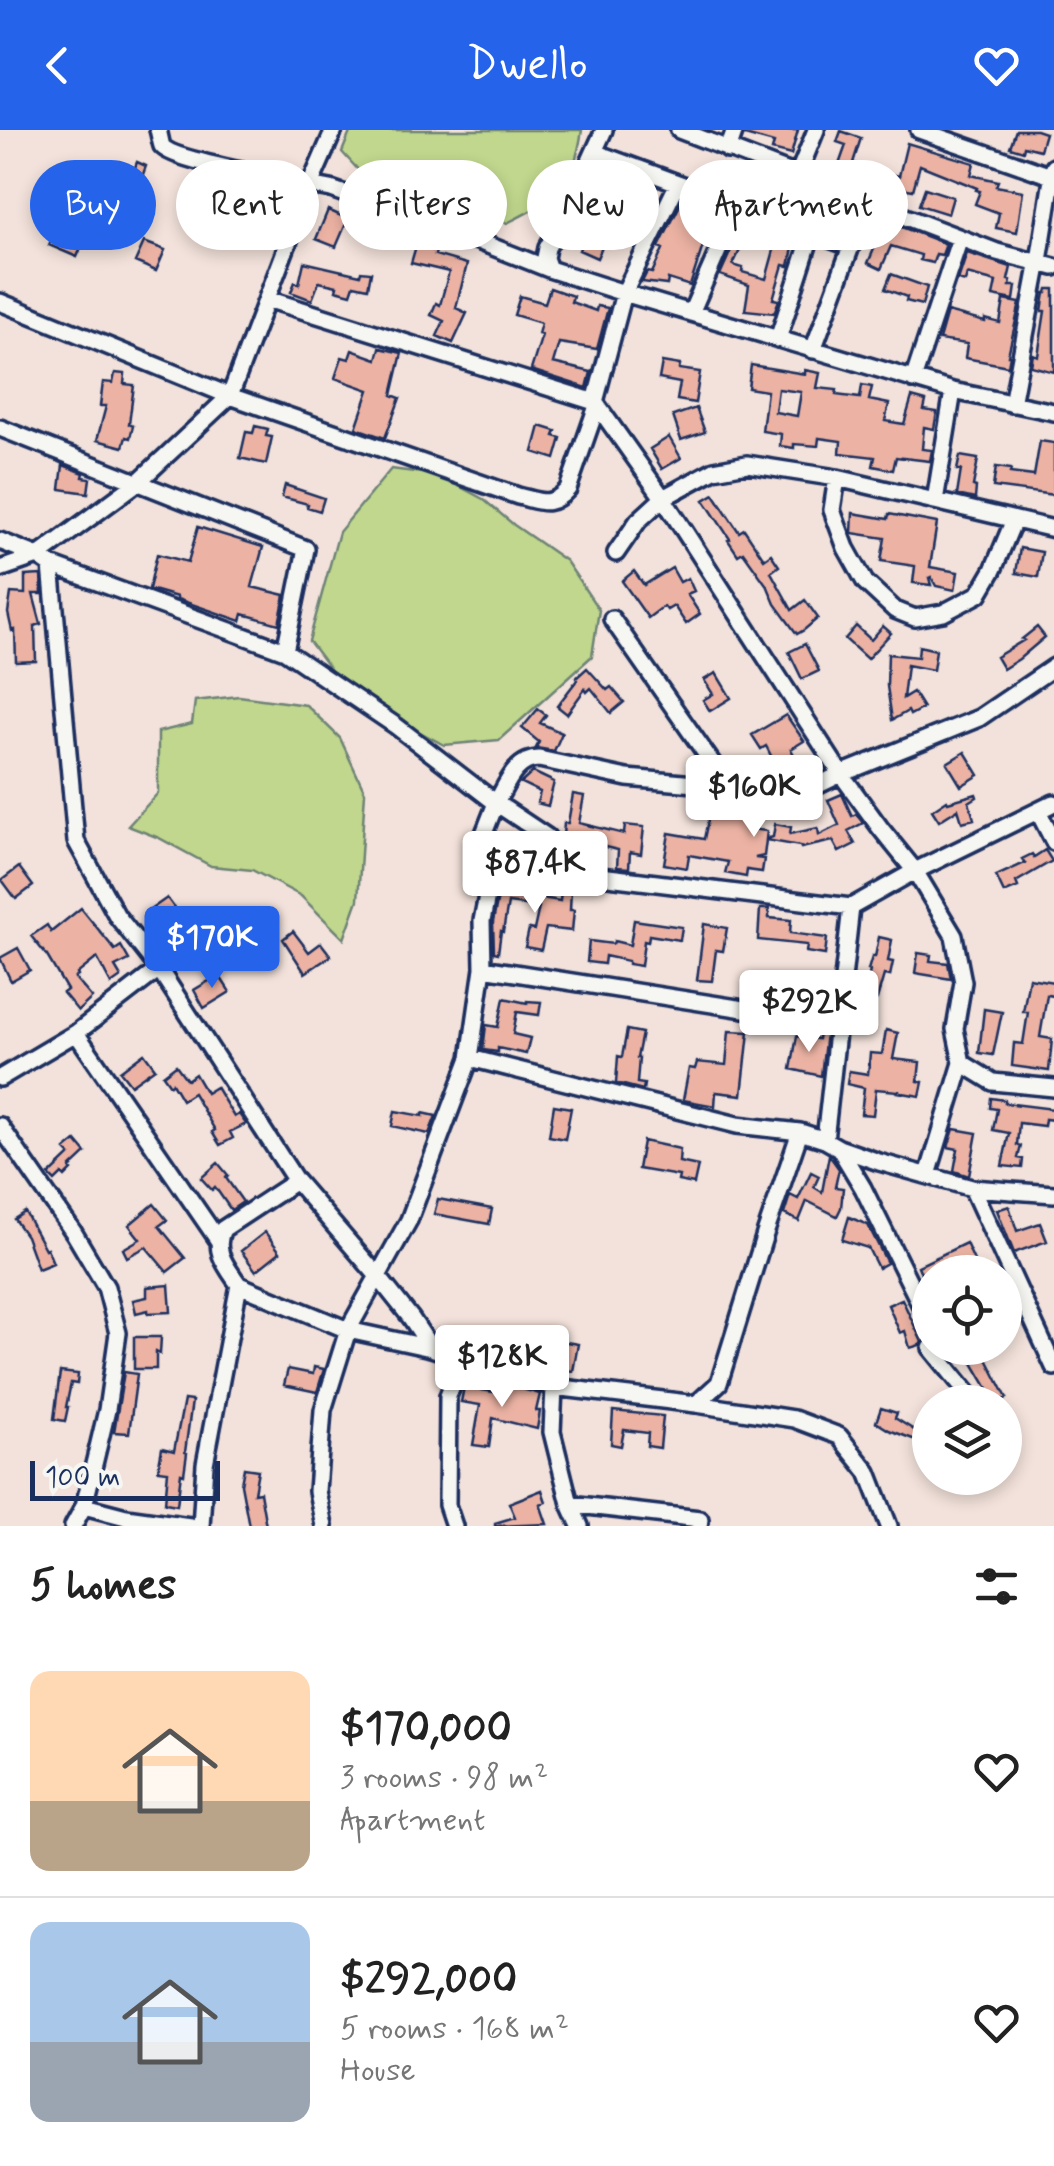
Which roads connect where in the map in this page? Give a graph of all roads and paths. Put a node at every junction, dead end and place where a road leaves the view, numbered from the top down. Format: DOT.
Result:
graph roads {
  1 [pos="158,130"];
  2 [pos="334,130"];
  3 [pos="604,130"];
  4 [pos="678,130"];
  5 [pos="734,130"];
  6 [pos="816,130"];
  7 [pos="919,130"];
  8 [pos="728,150"];
  9 [pos="594,152"];
  10 [pos="194,160"];
  11 [pos="754,160"];
  12 [pos="805,160"];
  13 [pos="319,164"];
  14 [pos="1053,173"];
  15 [pos="678,183"];
  16 [pos="319,187"];
  17 [pos="908,218"];
  18 [pos="960,238"];
  19 [pos="286,250"];
  20 [pos="719,250"];
  21 [pos="806,250"];
  22 [pos="850,250"];
  23 [pos="1047,264"];
  24 [pos="549,269"];
  25 [pos="624,293"];
  26 [pos="268,299"];
  27 [pos="0,302"];
  28 [pos="692,313"];
  29 [pos="778,339"];
  30 [pos="813,350"];
  31 [pos="913,380"];
  32 [pos="953,392"];
  33 [pos="230,396"];
  34 [pos="596,404"];
  35 [pos="1012,404"];
  36 [pos="1054,412"];
  37 [pos="0,428"];
  38 [pos="838,478"];
  39 [pos="137,482"];
  40 [pos="663,498"];
  41 [pos="935,501"];
  42 [pos="1014,520"];
  43 [pos="1054,529"];
  44 [pos="0,541"];
  45 [pos="616,554"];
  46 [pos="45,560"];
  47 [pos="0,569"];
  48 [pos="612,619"];
  49 [pos="285,651"];
  50 [pos="1054,667"];
  51 [pos="842,774"];
  52 [pos="729,786"];
  53 [pos="496,803"];
  54 [pos="1046,807"];
  55 [pos="1054,842"];
  56 [pos="568,872"];
  57 [pos="915,872"];
  58 [pos="490,881"];
  59 [pos="851,907"];
  60 [pos="159,968"];
  61 [pos="482,968"];
  62 [pos="839,1024"];
  63 [pos="76,1033"];
  64 [pos="470,1058"];
  65 [pos="962,1062"];
  66 [pos="0,1078"];
  67 [pos="1054,1088"];
  68 [pos="0,1126"];
  69 [pos="800,1132"];
  70 [pos="832,1144"];
  71 [pos="928,1175"];
  72 [pos="296,1181"];
  73 [pos="972,1188"];
  74 [pos="1054,1194"];
  75 [pos="218,1240"];
  76 [pos="376,1274"];
  77 [pos="239,1286"];
  78 [pos="912,1287"];
  79 [pos="348,1330"];
  80 [pos="431,1348"];
  81 [pos="463,1358"];
  82 [pos="946,1365"];
  83 [pos="1054,1367"];
  84 [pos="961,1385"];
  85 [pos="554,1387"];
  86 [pos="696,1404"];
  87 [pos="570,1504"];
  88 [pos="84,1506"];
  89 [pos="72,1526"];
  90 [pos="190,1526"];
  91 [pos="200,1526"];
  92 [pos="324,1526"];
  93 [pos="454,1526"];
  94 [pos="580,1526"];
  95 [pos="699,1526"];
  96 [pos="889,1526"];
  1 -- 10 [label="street"];
  2 -- 13 [label="street"];
  3 -- 9 [label="street"];
  4 -- 8 [label="street"];
  5 -- 8 [label="street"];
  6 -- 12 [label="street"];
  7 -- 14 [label="street"];
  8 -- 11 [label="street"];
  9 -- 15 [label="street"];
  9 -- 24 [label="street"];
  14 -- 23 [label="street"];
  15 -- 25 [label="street"];
  16 -- 24 [label="street"];
  17 -- 18 [label="street"];
  18 -- 23 [label="street"];
  18 -- 31 [label="street"];
  19 -- 26 [label="street"];
  20 -- 28 [label="street"];
  21 -- 29 [label="street"];
  22 -- 30 [label="street"];
  23 -- 35 [label="street"];
  24 -- 25 [label="street"];
  25 -- 28 [label="street"];
  25 -- 34 [label="street"];
  26 -- 33 [label="street"];
  26 -- 34 [label="street"];
  27 -- 33 [label="street"];
  28 -- 29 [label="street"];
  29 -- 30 [label="street"];
  30 -- 31 [label="street"];
  31 -- 32 [label="street"];
  32 -- 35 [label="street"];
  32 -- 41 [label="street"];
  33 -- 34 [label="street"];
  33 -- 39 [label="street"];
  34 -- 40 [label="street"];
  35 -- 36 [label="street"];
  37 -- 39 [label="street"];
  38 -- 40 [label="street"];
  38 -- 41 [label="street"];
  38 -- 42 [label="street"];
  39 -- 46 [label="street"];
  39 -- 49 [label="street"];
  40 -- 45 [label="street"];
  40 -- 51 [label="street"];
  41 -- 42 [label="street"];
  42 -- 43 [label="street"];
  44 -- 46 [label="street"];
  46 -- 47 [label="street"];
  46 -- 49 [label="street"];
  46 -- 60 [label="street"];
  48 -- 52 [label="street"];
  49 -- 53 [label="street"];
  50 -- 51 [label="street"];
  51 -- 52 [label="street"];
  51 -- 57 [label="street"];
  52 -- 53 [label="street"];
  53 -- 56 [label="street"];
  53 -- 58 [label="street"];
  54 -- 55 [label="street"];
  54 -- 57 [label="street"];
  56 -- 58 [label="street"];
  56 -- 59 [label="street"];
  57 -- 59 [label="street"];
  57 -- 65 [label="street"];
  58 -- 61 [label="street"];
  59 -- 62 [label="street"];
  60 -- 63 [label="street"];
  60 -- 72 [label="street"];
  61 -- 62 [label="street"];
  61 -- 64 [label="street"];
  62 -- 70 [label="street"];
  63 -- 66 [label="street"];
  63 -- 75 [label="street"];
  64 -- 69 [label="street"];
  64 -- 76 [label="street"];
  65 -- 67 [label="street"];
  65 -- 71 [label="street"];
  68 -- 88 [label="street"];
  69 -- 70 [label="street"];
  69 -- 86 [label="street"];
  70 -- 71 [label="street"];
  70 -- 78 [label="street"];
  71 -- 73 [label="street"];
  72 -- 75 [label="street"];
  72 -- 76 [label="street"];
  73 -- 74 [label="street"];
  73 -- 83 [label="street"];
  75 -- 77 [label="street"];
  76 -- 79 [label="street"];
  76 -- 80 [label="street"];
  77 -- 79 [label="street"];
  77 -- 91 [label="street"];
  79 -- 80 [label="street"];
  79 -- 92 [label="street"];
  80 -- 81 [label="street"];
  81 -- 85 [label="street"];
  81 -- 93 [label="street"];
  82 -- 84 [label="street"];
  85 -- 86 [label="street"];
  85 -- 87 [label="street"];
  86 -- 96 [label="street"];
  87 -- 94 [label="street"];
  87 -- 95 [label="street"];
  88 -- 89 [label="street"];
  88 -- 90 [label="street"];
}
